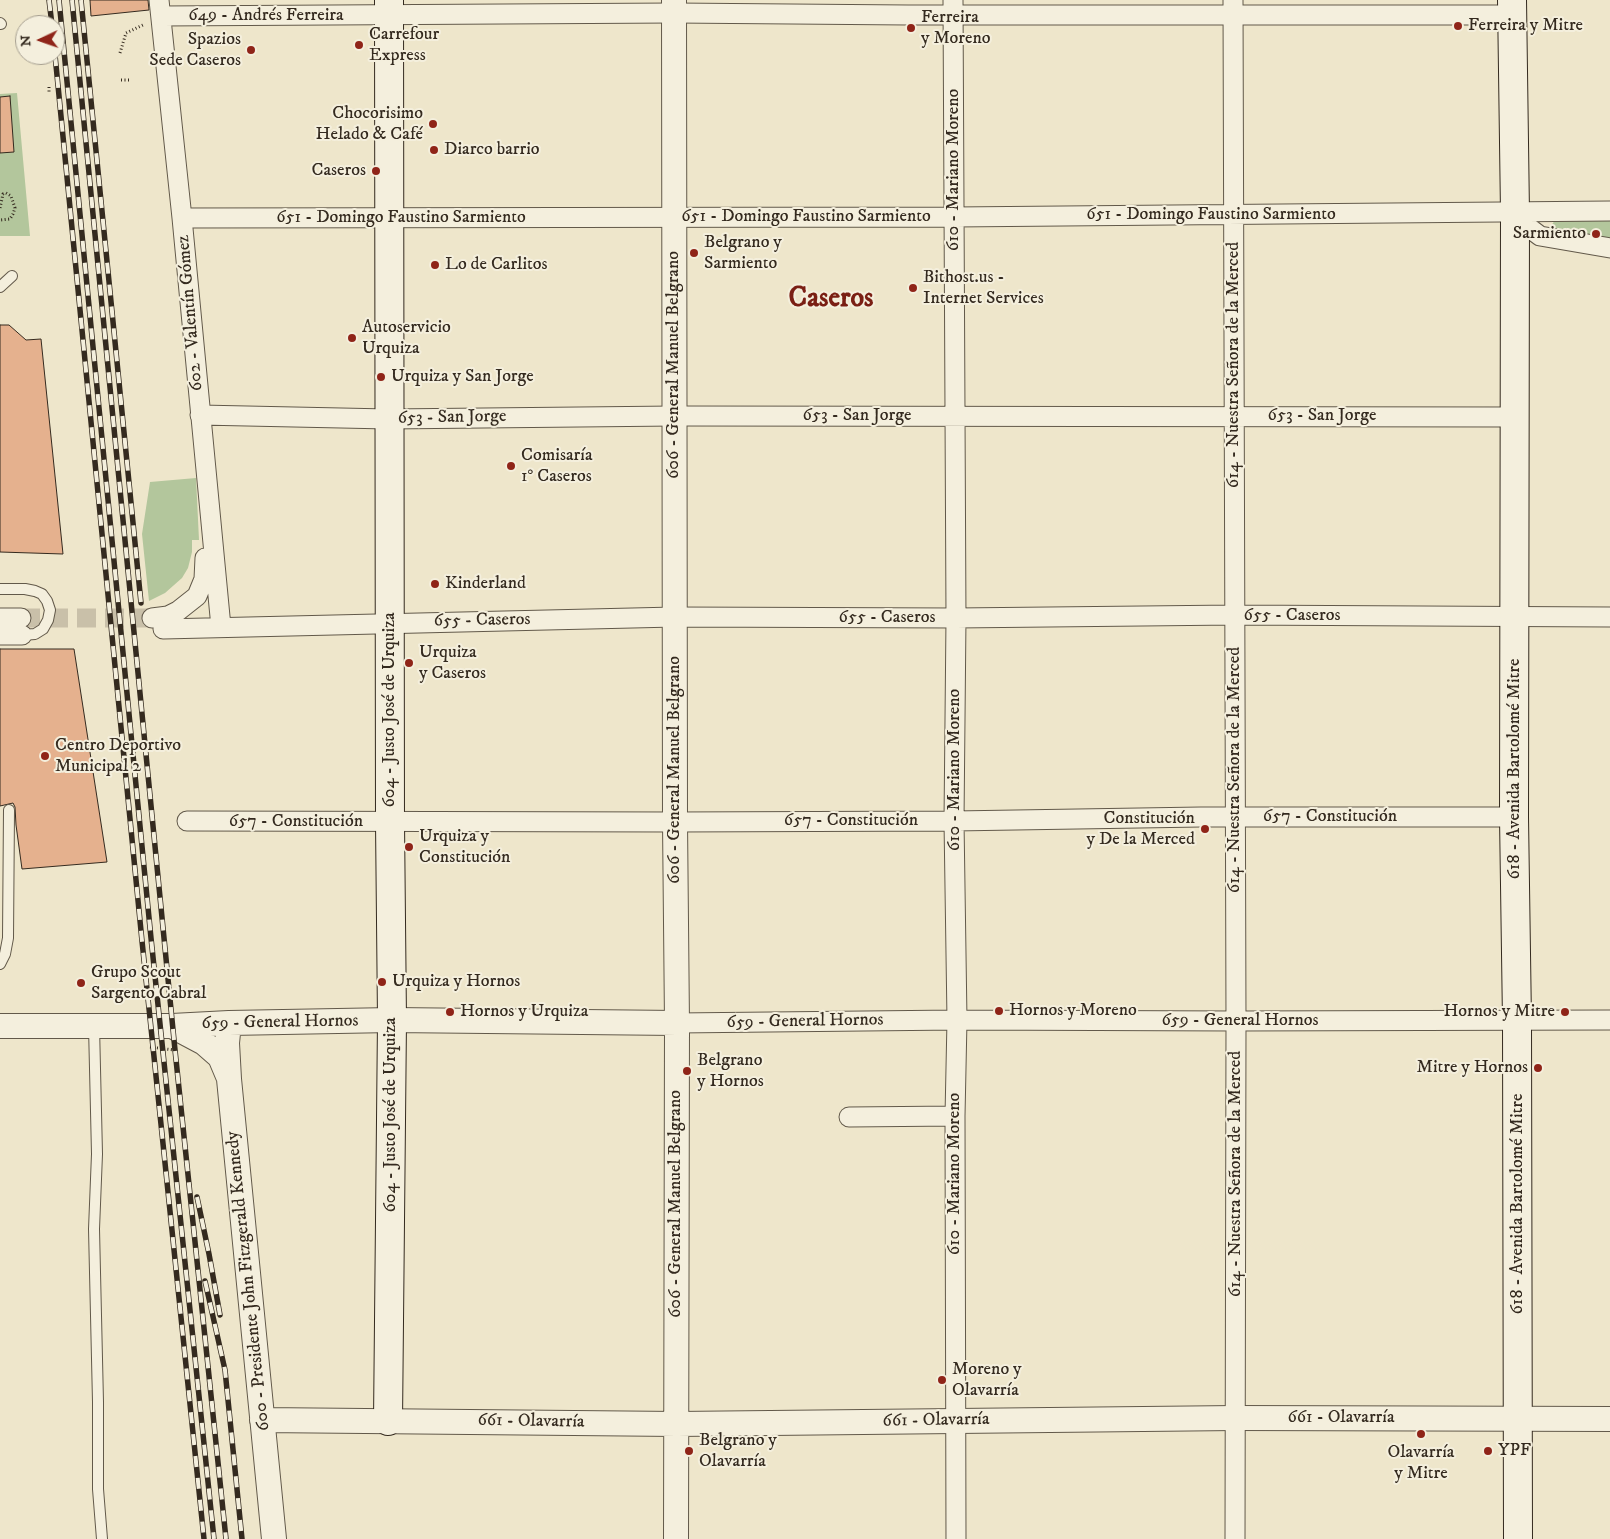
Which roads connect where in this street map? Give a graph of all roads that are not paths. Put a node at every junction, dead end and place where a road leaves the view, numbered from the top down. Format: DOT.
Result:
graph roads {
  1 [pos="674,6"];
  2 [pos="953,7"];
  3 [pos="1233,7"];
  4 [pos="160,8"];
  5 [pos="388,8"];
  6 [pos="1512,8"];
  7 [pos="1610,211"];
  8 [pos="1515,213"];
  9 [pos="1233,215"];
  10 [pos="674,217"];
  11 [pos="954,217"];
  12 [pos="182,218"];
  13 [pos="388,218"];
  14 [pos="1610,248"];
  15 [pos="12,276"];
  16 [pos="0,287"];
  17 [pos="200,415"];
  18 [pos="675,416"];
  19 [pos="954,416"];
  20 [pos="1233,416"];
  21 [pos="1515,417"];
  22 [pos="388,419"];
  23 [pos="208,496"];
  24 [pos="0,589"];
  25 [pos="1235,615"];
  26 [pos="675,617"];
  27 [pos="1514,617"];
  28 [pos="1610,617"];
  29 [pos="0,618"];
  30 [pos="956,618"];
  31 [pos="390,623"];
  32 [pos="22,626"];
  33 [pos="220,627"];
  34 [pos="0,635"];
  35 [pos="8,810"];
  36 [pos="1234,817"];
  37 [pos="1514,817"];
  38 [pos="187,821"];
  39 [pos="954,821"];
  40 [pos="390,822"];
  41 [pos="675,822"];
  42 [pos="0,964"];
  43 [pos="392,1020"];
  44 [pos="956,1020"];
  45 [pos="1517,1020"];
  46 [pos="1610,1020"];
  47 [pos="1236,1021"];
  48 [pos="229,1023"];
  49 [pos="677,1023"];
  50 [pos="0,1026"];
  51 [pos="94,1026"];
  52 [pos="172,1026"];
  53 [pos="229,1079"];
  54 [pos="955,1116"];
  55 [pos="849,1117"];
  56 [pos="1236,1418"];
  57 [pos="1518,1419"];
  58 [pos="1610,1419"];
  59 [pos="262,1420"];
  60 [pos="388,1421"];
  61 [pos="956,1421"];
  62 [pos="677,1424"];
  63 [pos="102,1539"];
  64 [pos="274,1539"];
  65 [pos="676,1539"];
  66 [pos="956,1539"];
  67 [pos="1235,1539"];
  68 [pos="1518,1539"];
  1 -- 2 [label="street, 649 - Andrés Ferreira"];
  1 -- 5 [label="street, 649 - Andrés Ferreira"];
  1 -- 10 [label="street, 606 - General Manuel Belgrano"];
  2 -- 3 [label="street, 649 - Andrés Ferreira"];
  2 -- 11 [label="street, 610 - Mariano Moreno"];
  3 -- 6 [label="street, 649 - Andrés Ferreira"];
  3 -- 9 [label="street, 614 - Nuestra Señora de la Merced"];
  4 -- 5 [label="street, 649 - Andrés Ferreira"];
  4 -- 12 [label="street, 602 - Valentín Gómez"];
  5 -- 13 [label="main road, 604 - Justo José de Urquiza"];
  6 -- 8 [label="main road, 618 - Avenida Bartolomé Mitre"];
  7 -- 8 [label="street, 651 - Domingo Faustino Sarmiento"];
  8 -- 9 [label="street, 651 - Domingo Faustino Sarmiento"];
  8 -- 14 [label="street"];
  8 -- 21 [label="main road, 618 - Avenida Bartolomé Mitre"];
  9 -- 11 [label="street, 651 - Domingo Faustino Sarmiento"];
  9 -- 20 [label="street, 614 - Nuestra Señora de la Merced"];
  10 -- 11 [label="street, 651 - Domingo Faustino Sarmiento"];
  10 -- 13 [label="street, 651 - Domingo Faustino Sarmiento"];
  10 -- 18 [label="street, 606 - General Manuel Belgrano"];
  11 -- 19 [label="street, 610 - Mariano Moreno"];
  12 -- 13 [label="street, 651 - Domingo Faustino Sarmiento"];
  12 -- 17 [label="street, 602 - Valentín Gómez"];
  13 -- 22 [label="main road, 604 - Justo José de Urquiza"];
  15 -- 16 [label="lane"];
  17 -- 22 [label="street, 653 - San Jorge"];
  17 -- 23 [label="street, 602 - Valentín Gómez"];
  18 -- 19 [label="street, 653 - San Jorge"];
  18 -- 22 [label="street, 653 - San Jorge"];
  18 -- 26 [label="street, 606 - General Manuel Belgrano"];
  19 -- 20 [label="street, 653 - San Jorge"];
  19 -- 30 [label="street, 610 - Mariano Moreno"];
  20 -- 21 [label="street, 653 - San Jorge"];
  20 -- 25 [label="street, 614 - Nuestra Señora de la Merced"];
  21 -- 27 [label="main road, 618 - Avenida Bartolomé Mitre"];
  22 -- 31 [label="main road, 604 - Justo José de Urquiza"];
  23 -- 33 [label="street, 602 - Valentín Gómez"];
  23 -- 33 [label="street, 655 - Caseros"];
  24 -- 32 [label="lane"];
  25 -- 27 [label="street, 655 - Caseros"];
  25 -- 30 [label="street, 655 - Caseros"];
  25 -- 36 [label="street, 614 - Nuestra Señora de la Merced"];
  26 -- 30 [label="street, 655 - Caseros"];
  26 -- 31 [label="street, 655 - Caseros"];
  26 -- 41 [label="street, 606 - General Manuel Belgrano"];
  27 -- 28 [label="street, 655 - Caseros"];
  27 -- 37 [label="main road, 618 - Avenida Bartolomé Mitre"];
  29 -- 32 [label="street"];
  30 -- 39 [label="street, 610 - Mariano Moreno"];
  31 -- 33 [label="street, 655 - Caseros"];
  31 -- 40 [label="main road, 604 - Justo José de Urquiza"];
  32 -- 34 [label="street"];
  35 -- 42 [label="lane"];
  36 -- 37 [label="street, 657 - Constitución"];
  36 -- 39 [label="street, 657 - Constitución"];
  36 -- 47 [label="street, 614 - Nuestra Señora de la Merced"];
  37 -- 45 [label="main road, 618 - Avenida Bartolomé Mitre"];
  38 -- 40 [label="street, 657 - Constitución"];
  39 -- 41 [label="street, 657 - Constitución"];
  39 -- 44 [label="street, 610 - Mariano Moreno"];
  40 -- 41 [label="street, 657 - Constitución"];
  40 -- 43 [label="main road, 604 - Justo José de Urquiza"];
  41 -- 49 [label="street, 606 - General Manuel Belgrano"];
  43 -- 48 [label="street, 659 - General Hornos"];
  43 -- 49 [label="street, 659 - General Hornos"];
  43 -- 60 [label="main road, 604 - Justo José de Urquiza"];
  44 -- 47 [label="street, 659 - General Hornos"];
  44 -- 49 [label="street, 659 - General Hornos"];
  44 -- 54 [label="street, 610 - Mariano Moreno"];
  45 -- 46 [label="street, 659 - General Hornos"];
  45 -- 47 [label="street, 659 - General Hornos"];
  45 -- 57 [label="main road, 618 - Avenida Bartolomé Mitre"];
  47 -- 56 [label="street, 614 - Nuestra Señora de la Merced"];
  48 -- 52 [label="street, 659 - General Hornos"];
  48 -- 53 [label="street, 600 - Presidente John Fitzgerald Kennedy"];
  49 -- 62 [label="street, 606 - General Manuel Belgrano"];
  50 -- 51 [label="street, 659 - General Hornos"];
  51 -- 52 [label="street, 659 - General Hornos"];
  51 -- 63 [label="lane"];
  52 -- 53 [label="street"];
  53 -- 59 [label="street, 600 - Presidente John Fitzgerald Kennedy"];
  54 -- 55 [label="street"];
  54 -- 61 [label="street, 610 - Mariano Moreno"];
  56 -- 57 [label="street, 661 - Olavarría"];
  56 -- 61 [label="street, 661 - Olavarría"];
  56 -- 67 [label="street, 614 - Nuestra Señora de la Merced"];
  57 -- 58 [label="street, 661 - Olavarría"];
  57 -- 68 [label="main road, 618 - Avenida Bartolomé Mitre"];
  59 -- 60 [label="street, 661 - Olavarría"];
  59 -- 64 [label="street, 600 - Presidente John Fitzgerald Kennedy"];
  60 -- 62 [label="street, 661 - Olavarría"];
  61 -- 62 [label="street, 661 - Olavarría"];
  61 -- 66 [label="street, 610 - Mariano Moreno"];
  62 -- 65 [label="street, 606 - General Manuel Belgrano"];
}
